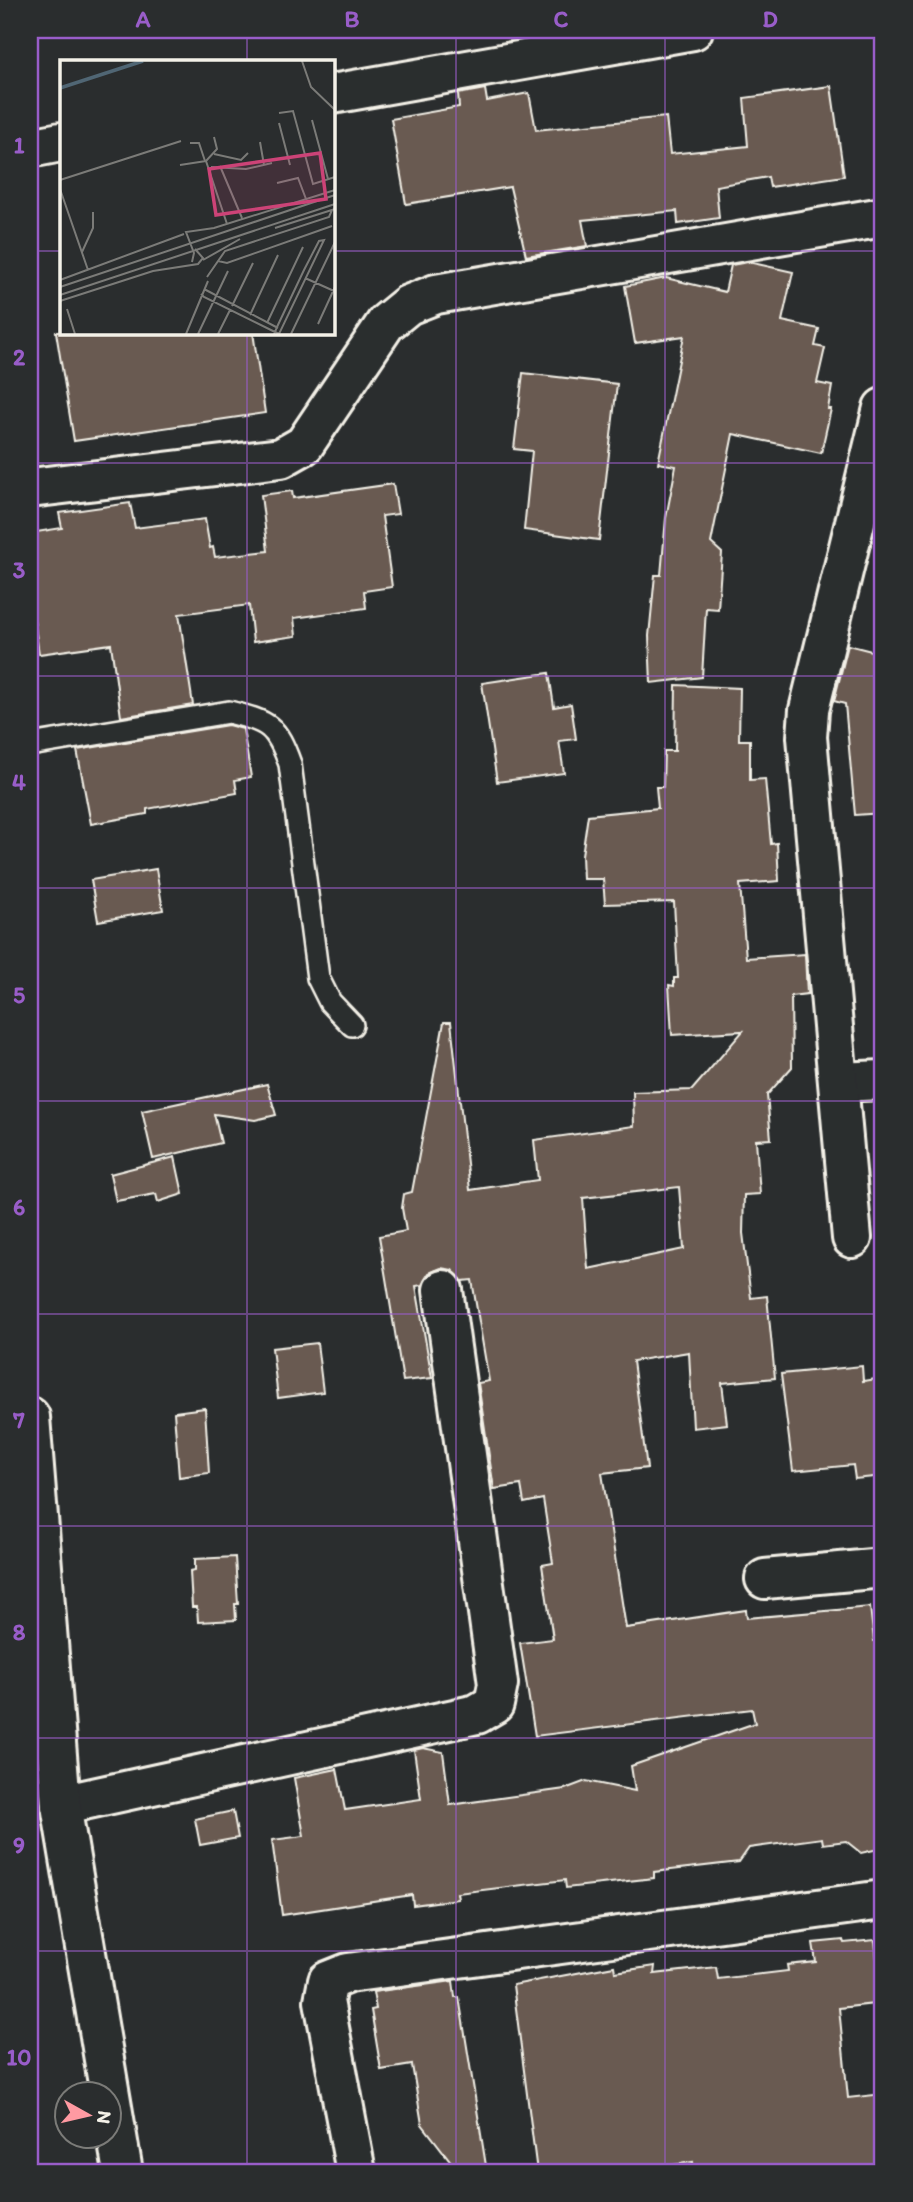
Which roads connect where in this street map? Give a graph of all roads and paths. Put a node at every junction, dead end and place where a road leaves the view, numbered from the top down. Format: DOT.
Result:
graph roads {
  1 [pos="693,30"];
  2 [pos="334,94"];
  3 [pos="60,142"];
  4 [pos="30,148"];
  5 [pos="883,217"];
  6 [pos="883,408"];
  7 [pos="30,488"];
  8 [pos="30,745"];
  9 [pos="352,1025"];
  10 [pos="883,1080"];
  11 [pos="839,1082"];
  12 [pos="852,1238"];
  13 [pos="443,1290"];
  14 [pos="30,1417"];
  15 [pos="883,1568"];
  16 [pos="765,1579"];
  17 [pos="61,1805"];
  18 [pos="883,1900"];
  19 [pos="123,2172"];
  20 [pos="356,2172"];
  1 -- 2 [label="street"];
  3 -- 4 [label="street"];
  5 -- 7 [label="street"];
  6 -- 11 [label="street"];
  8 -- 9 [label="lane"];
  10 -- 11 [label="street"];
  11 -- 12 [label="street"];
  13 -- 17 [label="street"];
  14 -- 17 [label="street"];
  15 -- 16 [label="street"];
  17 -- 19 [label="street"];
  18 -- 20 [label="street"];
}
